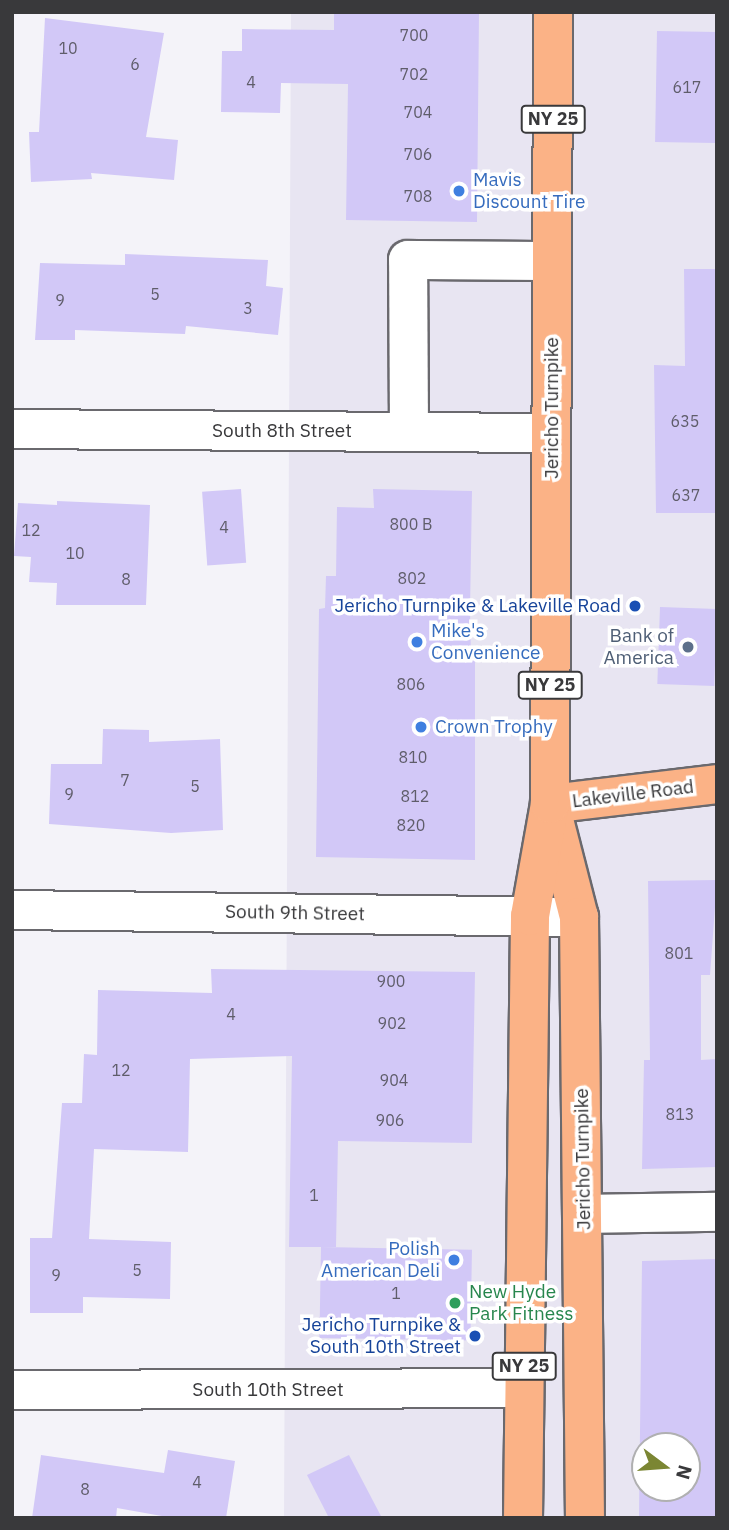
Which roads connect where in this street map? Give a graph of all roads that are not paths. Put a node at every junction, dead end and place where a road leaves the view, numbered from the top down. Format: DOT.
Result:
graph roads {
  1 [pos="553,12"];
  2 [pos="552,261"];
  3 [pos="12,429"];
  4 [pos="409,432"];
  5 [pos="551,433"];
  6 [pos="717,784"];
  7 [pos="550,804"];
  8 [pos="12,910"];
  9 [pos="530,916"];
  10 [pos="579,917"];
  11 [pos="717,1212"];
  12 [pos="584,1214"];
  13 [pos="524,1388"];
  14 [pos="12,1390"];
  15 [pos="523,1518"];
  16 [pos="584,1518"];
  1 -- 2 [label="main road, Jericho Turnpike / NY 25"];
  2 -- 4 [label="street"];
  2 -- 5 [label="main road, Jericho Turnpike / NY 25"];
  3 -- 4 [label="street, South 8th Street"];
  4 -- 5 [label="street, South 8th Street"];
  5 -- 7 [label="main road, Jericho Turnpike / NY 25"];
  6 -- 7 [label="main road, Lakeville Road"];
  7 -- 9 [label="main road, Jericho Turnpike / NY 25"];
  7 -- 10 [label="main road, Jericho Turnpike / NY 25"];
  8 -- 9 [label="street, South 9th Street"];
  9 -- 10 [label="street, South 9th Street"];
  9 -- 13 [label="main road, Jericho Turnpike / NY 25"];
  10 -- 12 [label="main road, Jericho Turnpike / NY 25"];
  11 -- 12 [label="street"];
  12 -- 16 [label="main road, Jericho Turnpike / NY 25"];
  13 -- 14 [label="street, South 10th Street"];
  13 -- 15 [label="main road, Jericho Turnpike / NY 25"];
}
